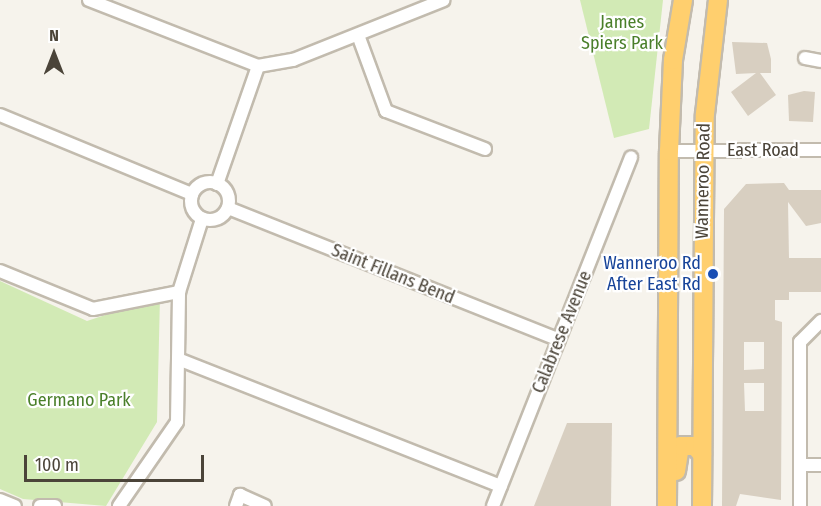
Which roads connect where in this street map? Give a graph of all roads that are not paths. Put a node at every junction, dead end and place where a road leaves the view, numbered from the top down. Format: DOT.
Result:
graph roads {
  1 [pos="89,0"];
  2 [pos="444,0"];
  3 [pos="683,0"];
  4 [pos="718,0"];
  5 [pos="358,35"];
  6 [pos="805,58"];
  7 [pos="821,61"];
  8 [pos="258,66"];
  9 [pos="0,115"];
  10 [pos="485,149"];
  11 [pos="704,150"];
  12 [pos="821,150"];
  13 [pos="669,151"];
  14 [pos="631,157"];
  15 [pos="216,184"];
  16 [pos="192,194"];
  17 [pos="228,208"];
  18 [pos="202,219"];
  19 [pos="0,271"];
  20 [pos="179,292"];
  21 [pos="821,321"];
  22 [pos="559,340"];
  23 [pos="178,358"];
  24 [pos="702,454"];
  25 [pos="800,465"];
  26 [pos="821,465"];
  27 [pos="501,486"];
  28 [pos="0,500"];
  29 [pos="15,506"];
  30 [pos="40,506"];
  31 [pos="55,506"];
  32 [pos="119,506"];
  33 [pos="236,506"];
  34 [pos="265,506"];
  35 [pos="493,506"];
  36 [pos="667,506"];
  37 [pos="676,506"];
  38 [pos="702,506"];
  39 [pos="800,506"];
  1 -- 8 [label="street"];
  2 -- 5 [label="street"];
  3 -- 13 [label="highway, Wanneroo Road"];
  4 -- 11 [label="highway, Wanneroo Road"];
  5 -- 8 [label="street"];
  5 -- 10 [label="street"];
  6 -- 7 [label="street"];
  8 -- 15 [label="street"];
  9 -- 16 [label="street"];
  11 -- 12 [label="street, East Road"];
  11 -- 13 [label="street, East Road"];
  11 -- 24 [label="highway, Wanneroo Road"];
  13 -- 36 [label="highway, Wanneroo Road"];
  14 -- 22 [label="street, Calabrese Avenue"];
  15 -- 16 [label="street"];
  15 -- 17 [label="street"];
  16 -- 18 [label="street"];
  17 -- 18 [label="street"];
  17 -- 22 [label="street, Saint Fillans Bend"];
  18 -- 20 [label="street"];
  19 -- 20 [label="street"];
  20 -- 23 [label="street"];
  21 -- 25 [label="street"];
  22 -- 27 [label="street, Calabrese Avenue"];
  23 -- 27 [label="street"];
  23 -- 32 [label="street"];
  24 -- 37 [label="highway"];
  24 -- 38 [label="highway, Wanneroo Road"];
  25 -- 26 [label="street"];
  25 -- 39 [label="street"];
  27 -- 35 [label="street, Calabrese Avenue"];
  28 -- 29 [label="street"];
  30 -- 31 [label="street"];
  33 -- 34 [label="street"];
}
